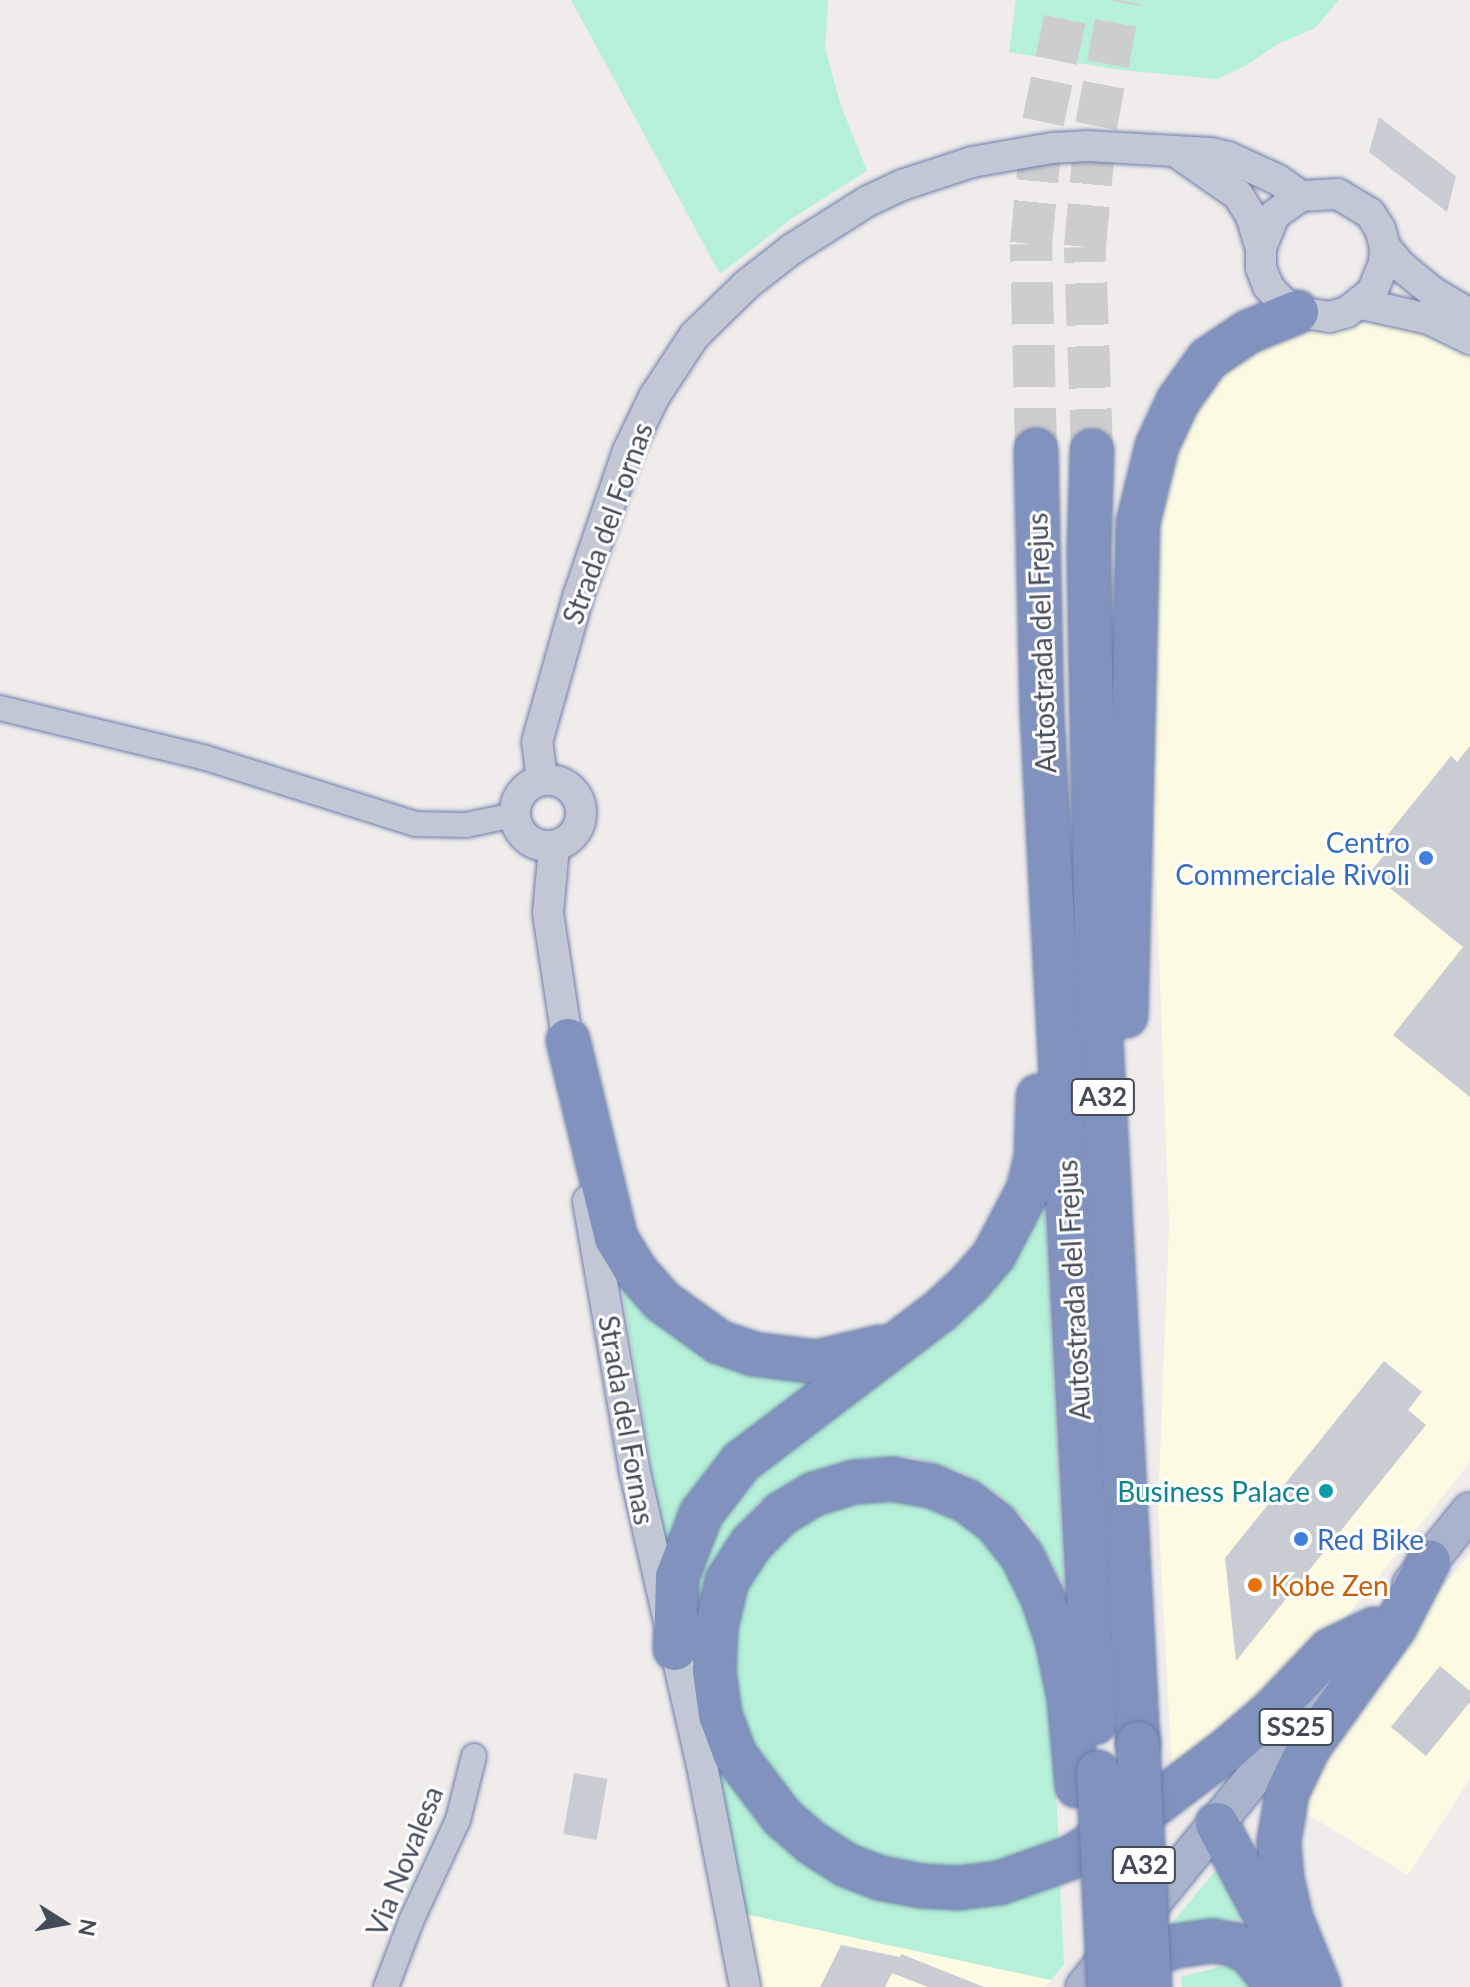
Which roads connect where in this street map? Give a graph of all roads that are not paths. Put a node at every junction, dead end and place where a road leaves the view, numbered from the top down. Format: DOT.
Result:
graph roads {
  1 [pos="1179,154"];
  2 [pos="1301,196"];
  3 [pos="1385,247"];
  4 [pos="1261,248"];
  5 [pos="1362,304"];
  6 [pos="1297,312"];
  7 [pos="1470,314"];
  8 [pos="1470,339"];
  9 [pos="1036,450"];
  10 [pos="1092,451"];
  11 [pos="0,708"];
  12 [pos="1042,712"];
  13 [pos="542,780"];
  14 [pos="514,815"];
  15 [pos="554,847"];
  16 [pos="568,1040"];
  17 [pos="1109,1219"];
  18 [pos="901,1341"];
  19 [pos="1470,1511"];
  20 [pos="1429,1561"];
  21 [pos="1374,1629"];
  22 [pos="675,1649"];
  23 [pos="474,1756"];
  24 [pos="1087,1779"];
  25 [pos="1217,1824"];
  26 [pos="386,1987"];
  27 [pos="745,1987"];
  28 [pos="1086,1987"];
  29 [pos="1110,1987"];
  30 [pos="1150,1987"];
  31 [pos="1278,1987"];
  32 [pos="1303,1987"];
  33 [pos="1319,1987"];
  1 -- 2 [label="street, Strada del Fornas"];
  1 -- 4 [label="street"];
  1 -- 13 [label="street, Strada del Fornas"];
  2 -- 3 [label="street"];
  2 -- 4 [label="street"];
  3 -- 5 [label="street"];
  3 -- 7 [label="street"];
  4 -- 6 [label="street"];
  5 -- 6 [label="street"];
  5 -- 8 [label="street"];
  6 -- 17 [label="highway"];
  9 -- 12 [label="highway, Autostrada del Frejus / A32"];
  10 -- 17 [label="highway, Autostrada del Frejus / A32"];
  11 -- 14 [label="street"];
  12 -- 18 [label="highway"];
  12 -- 24 [label="highway, Autostrada del Frejus / A32"];
  13 -- 14 [label="street"];
  13 -- 15 [label="street"];
  14 -- 15 [label="street"];
  15 -- 16 [label="street, Strada del Fornas"];
  16 -- 18 [label="highway"];
  16 -- 22 [label="street, Strada del Fornas"];
  17 -- 30 [label="highway, Autostrada del Frejus / A32, bridge"];
  18 -- 22 [label="highway"];
  19 -- 20 [label="main road, SS25"];
  20 -- 21 [label="main road, SS25"];
  20 -- 33 [label="highway"];
  21 -- 24 [label="highway"];
  21 -- 25 [label="main road, SS25"];
  22 -- 27 [label="street, Strada del Fornas"];
  23 -- 26 [label="street, Via Novalesa"];
  24 -- 28 [label="highway"];
  24 -- 29 [label="highway, Autostrada del Frejus / A32, bridge"];
  25 -- 28 [label="main road, SS25"];
  25 -- 32 [label="highway"];
  29 -- 31 [label="highway"];
}
